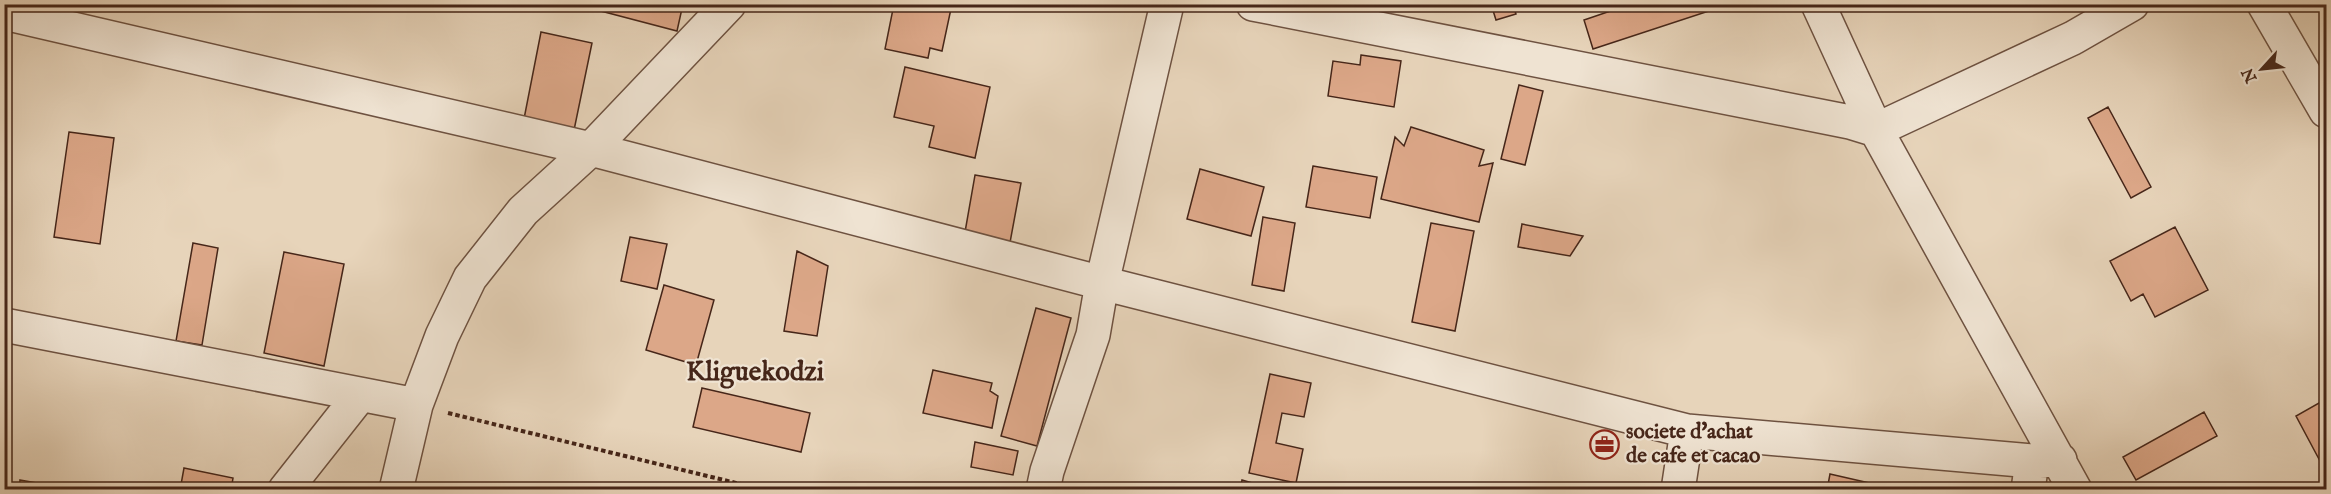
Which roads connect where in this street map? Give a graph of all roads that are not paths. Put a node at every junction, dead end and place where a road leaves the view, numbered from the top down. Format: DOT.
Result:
graph roads {
  1 [pos="729,4"];
  2 [pos="1167,4"];
  3 [pos="1252,4"];
  4 [pos="1818,4"];
  5 [pos="2132,4"];
  6 [pos="2264,4"];
  7 [pos="4,14"];
  8 [pos="2326,111"];
  9 [pos="1876,130"];
  10 [pos="591,148"];
  11 [pos="1102,283"];
  12 [pos="4,325"];
  13 [pos="360,395"];
  14 [pos="416,405"];
  15 [pos="1687,431"];
  16 [pos="2040,470"];
  17 [pos="285,489"];
  18 [pos="396,489"];
  19 [pos="1043,489"];
  20 [pos="1678,489"];
  21 [pos="2075,489"];
  1 -- 10 [label="street"];
  2 -- 11 [label="street"];
  3 -- 9 [label="street"];
  4 -- 9 [label="street"];
  5 -- 9 [label="street"];
  6 -- 8 [label="street"];
  7 -- 10 [label="street"];
  9 -- 16 [label="street"];
  10 -- 11 [label="street"];
  10 -- 14 [label="street"];
  11 -- 15 [label="street"];
  11 -- 19 [label="street"];
  12 -- 13 [label="street"];
  13 -- 14 [label="street"];
  13 -- 17 [label="street"];
  14 -- 18 [label="street"];
  15 -- 16 [label="street"];
  15 -- 20 [label="street"];
  16 -- 21 [label="street"];
}
